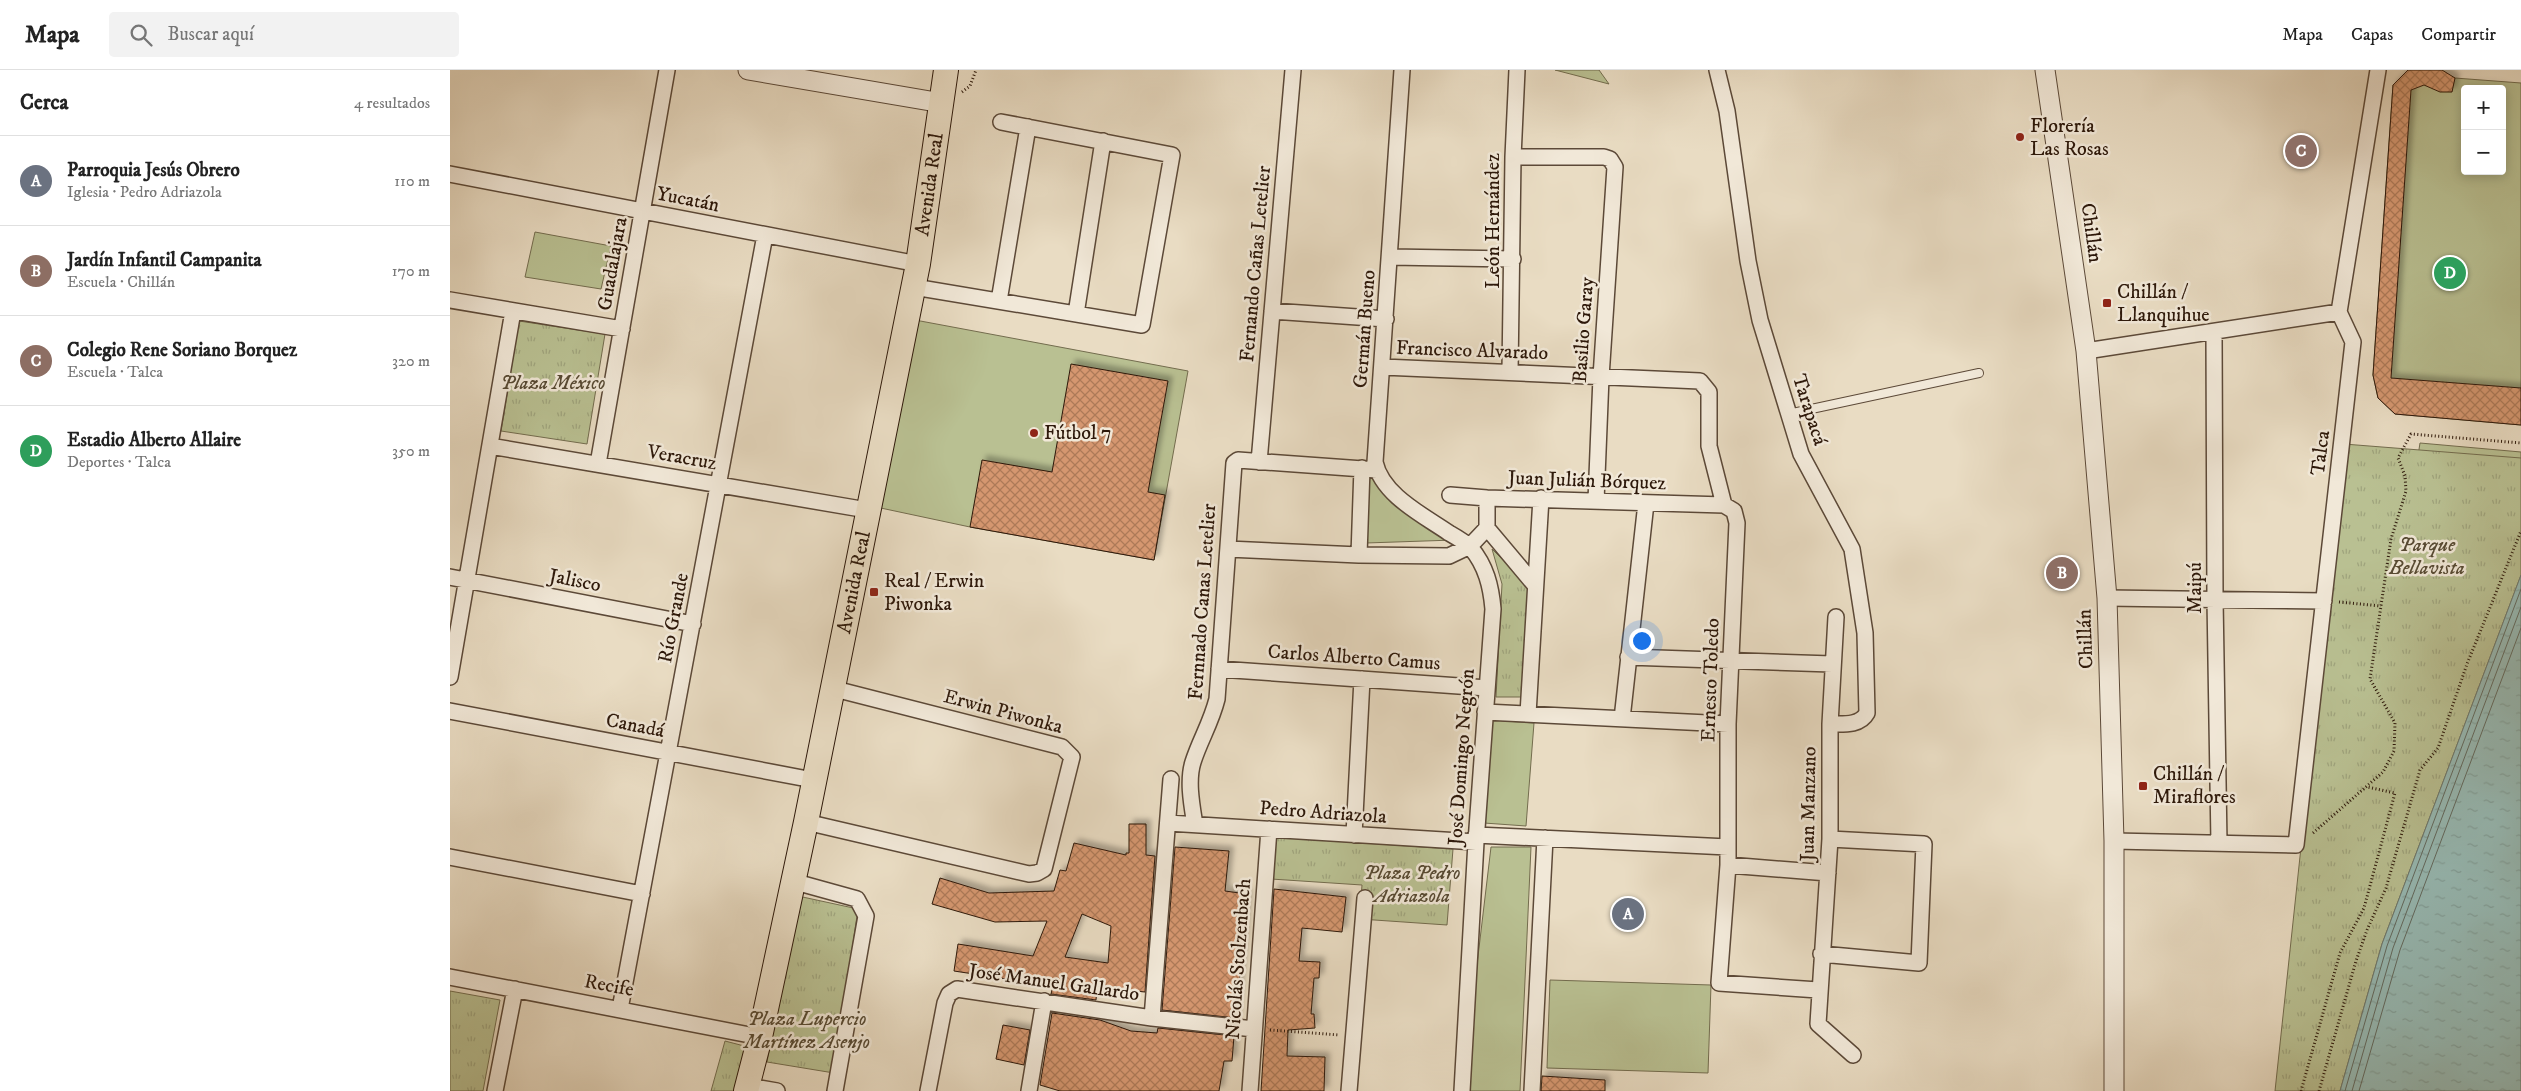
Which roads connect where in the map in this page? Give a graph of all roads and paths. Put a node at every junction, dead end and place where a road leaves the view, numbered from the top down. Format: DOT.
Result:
graph roads {
  1 [pos="666,70"];
  2 [pos="748,70"];
  3 [pos="946,70"];
  4 [pos="1293,70"];
  5 [pos="1402,70"];
  6 [pos="1517,70"];
  7 [pos="1717,70"];
  8 [pos="2044,70"];
  9 [pos="2378,70"];
  10 [pos="942,103"];
  11 [pos="1001,122"];
  12 [pos="1028,127"];
  13 [pos="1103,142"];
  14 [pos="1513,157"];
  15 [pos="450,174"];
  16 [pos="642,211"];
  17 [pos="765,235"];
  18 [pos="1390,257"];
  19 [pos="1513,259"];
  20 [pos="918,264"];
  21 [pos="914,288"];
  22 [pos="450,300"];
  23 [pos="999,301"];
  24 [pos="513,311"];
  25 [pos="1272,311"];
  26 [pos="2339,312"];
  27 [pos="1076,314"];
  28 [pos="1386,319"];
  29 [pos="622,329"];
  30 [pos="2214,333"];
  31 [pos="2086,351"];
  32 [pos="1383,367"];
  33 [pos="1510,372"];
  34 [pos="1979,373"];
  35 [pos="1601,377"];
  36 [pos="1707,387"];
  37 [pos="1788,414"];
  38 [pos="2521,442"];
  39 [pos="490,446"];
  40 [pos="1260,462"];
  41 [pos="598,464"];
  42 [pos="1369,469"];
  43 [pos="719,484"];
  44 [pos="1450,494"];
  45 [pos="1487,498"];
  46 [pos="1541,498"];
  47 [pos="1596,501"];
  48 [pos="1646,503"];
  49 [pos="1724,506"];
  50 [pos="867,510"];
  51 [pos="1487,528"];
  52 [pos="2521,531"];
  53 [pos="1470,546"];
  54 [pos="1228,549"];
  55 [pos="1359,555"];
  56 [pos="450,577"];
  57 [pos="467,580"];
  58 [pos="1534,584"];
  59 [pos="2107,598"];
  60 [pos="2215,599"];
  61 [pos="2324,601"];
  62 [pos="2381,606"];
  63 [pos="1836,617"];
  64 [pos="693,624"];
  65 [pos="1628,658"];
  66 [pos="1731,662"];
  67 [pos="1832,664"];
  68 [pos="1219,669"];
  69 [pos="450,677"];
  70 [pos="1362,679"];
  71 [pos="831,688"];
  72 [pos="1487,688"];
  73 [pos="450,711"];
  74 [pos="1485,712"];
  75 [pos="1528,714"];
  76 [pos="1622,719"];
  77 [pos="1728,724"];
  78 [pos="1830,724"];
  79 [pos="668,752"];
  80 [pos="1172,779"];
  81 [pos="813,780"];
  82 [pos="2366,787"];
  83 [pos="806,822"];
  84 [pos="1168,823"];
  85 [pos="1196,825"];
  86 [pos="1269,829"];
  87 [pos="1354,835"];
  88 [pos="1545,838"];
  89 [pos="1476,839"];
  90 [pos="1830,839"];
  91 [pos="2114,841"];
  92 [pos="2220,843"];
  93 [pos="2296,845"];
  94 [pos="1728,847"];
  95 [pos="450,856"];
  96 [pos="1728,865"];
  97 [pos="1828,873"];
  98 [pos="792,881"];
  99 [pos="642,894"];
  100 [pos="1365,898"];
  101 [pos="1821,954"];
  102 [pos="450,977"];
  103 [pos="516,989"];
  104 [pos="1818,990"];
  105 [pos="1044,1001"];
  106 [pos="620,1009"];
  107 [pos="1152,1018"];
  108 [pos="1254,1029"];
  109 [pos="1354,1036"];
  110 [pos="760,1037"];
  111 [pos="1853,1055"];
  112 [pos="747,1088"];
  113 [pos="495,1091"];
  114 [pos="777,1091"];
  115 [pos="835,1091"];
  116 [pos="928,1091"];
  117 [pos="1030,1091"];
  118 [pos="1250,1091"];
  119 [pos="1349,1091"];
  120 [pos="1462,1091"];
  121 [pos="1532,1091"];
  122 [pos="2114,1091"];
  123 [pos="2301,1091"];
  124 [pos="2319,1091"];
  1 -- 16 [label="street, Guadalajara"];
  2 -- 10 [label="street"];
  3 -- 10 [label="main road, Avenida Real"];
  4 -- 25 [label="street, Fernando Cañas Letelier"];
  5 -- 18 [label="street, Germán Bueno"];
  6 -- 14 [label="street, León Hernández"];
  7 -- 37 [label="street, Tarapacá"];
  8 -- 31 [label="street, Chillán"];
  9 -- 26 [label="street"];
  10 -- 20 [label="main road, Avenida Real"];
  11 -- 12 [label="street"];
  12 -- 13 [label="street"];
  12 -- 23 [label="street"];
  13 -- 27 [label="street"];
  13 -- 27 [label="street"];
  14 -- 19 [label="street, León Hernández"];
  14 -- 35 [label="street, Basilio Garay"];
  15 -- 16 [label="street, Yucatán"];
  16 -- 17 [label="street, Yucatán"];
  16 -- 29 [label="street, Guadalajara"];
  17 -- 20 [label="street, Yucatán"];
  17 -- 43 [label="street, Río Grande"];
  18 -- 19 [label="street"];
  18 -- 28 [label="street, Germán Bueno"];
  19 -- 33 [label="street, León Hernández"];
  20 -- 21 [label="main road, Avenida Real"];
  21 -- 23 [label="street"];
  21 -- 50 [label="main road, Avenida Real"];
  22 -- 24 [label="street"];
  23 -- 27 [label="street"];
  24 -- 29 [label="street"];
  24 -- 39 [label="street"];
  25 -- 28 [label="street"];
  25 -- 40 [label="street, Fernando Cañas Letelier"];
  26 -- 30 [label="street"];
  26 -- 61 [label="street, Talca"];
  28 -- 32 [label="street, Germán Bueno"];
  29 -- 41 [label="street, Guadalajara"];
  30 -- 31 [label="street"];
  30 -- 60 [label="street, Maipú"];
  31 -- 59 [label="street, Chillán"];
  32 -- 33 [label="street, Francisco Alvarado"];
  32 -- 42 [label="street, Germán Bueno"];
  33 -- 35 [label="street, Francisco Alvarado"];
  34 -- 37 [label="lane"];
  35 -- 36 [label="street, Francisco Alvarado"];
  35 -- 47 [label="street, Basilio Garay"];
  36 -- 49 [label="street, Ernesto Toledo"];
  37 -- 78 [label="street, Tarapacá"];
  38 -- 62 [label="path"];
  39 -- 41 [label="street, Veracruz"];
  39 -- 57 [label="street"];
  40 -- 42 [label="street"];
  40 -- 54 [label="street, Fernnado Canas Letelier"];
  41 -- 43 [label="street, Veracruz"];
  42 -- 53 [label="street"];
  42 -- 55 [label="street, Germán Bueno"];
  43 -- 50 [label="street, Veracruz"];
  43 -- 64 [label="street, Río Grande"];
  44 -- 45 [label="street, Juan Julián Bórquez"];
  45 -- 46 [label="street, Juan Julián Bórquez"];
  45 -- 51 [label="street"];
  46 -- 47 [label="street, Juan Julián Bórquez"];
  46 -- 58 [label="street"];
  47 -- 48 [label="street, Juan Julián Bórquez"];
  48 -- 49 [label="street, Juan Julián Bórquez"];
  48 -- 65 [label="street"];
  49 -- 66 [label="street, Ernesto Toledo"];
  50 -- 71 [label="main road, Avenida Real"];
  51 -- 53 [label="street"];
  51 -- 58 [label="street"];
  52 -- 124 [label="path"];
  53 -- 55 [label="street"];
  53 -- 72 [label="street, José Domingo Negrón"];
  54 -- 55 [label="street"];
  54 -- 68 [label="street, Fernnado Canas Letelier"];
  56 -- 57 [label="street, Jalisco"];
  57 -- 64 [label="street, Jalisco"];
  57 -- 69 [label="street"];
  58 -- 75 [label="street"];
  59 -- 60 [label="street"];
  59 -- 91 [label="street, Chillán"];
  60 -- 61 [label="street"];
  60 -- 92 [label="street, Maipú"];
  61 -- 62 [label="path"];
  61 -- 93 [label="street, Talca"];
  62 -- 82 [label="path"];
  63 -- 67 [label="street, Juan Manzano"];
  64 -- 79 [label="street, Río Grande"];
  65 -- 66 [label="street"];
  65 -- 76 [label="street"];
  66 -- 67 [label="street"];
  66 -- 77 [label="street, Ernesto Toledo"];
  67 -- 78 [label="street, Juan Manzano"];
  68 -- 70 [label="street, Carlos Alberto Camus"];
  68 -- 85 [label="street, Fernnado Canas Letelier"];
  70 -- 72 [label="street, Carlos Alberto Camus"];
  70 -- 87 [label="street"];
  71 -- 81 [label="main road, Avenida Real"];
  71 -- 83 [label="street, Erwin Piwonka"];
  72 -- 74 [label="street, José Domingo Negrón"];
  73 -- 79 [label="street, Canadá"];
  74 -- 75 [label="street"];
  74 -- 89 [label="street, José Domingo Negrón"];
  75 -- 76 [label="street"];
  76 -- 77 [label="street"];
  77 -- 94 [label="street, Ernesto Toledo"];
  78 -- 90 [label="street, Juan Manzano"];
  79 -- 81 [label="street, Canadá"];
  79 -- 99 [label="street, Río Grande"];
  80 -- 84 [label="street"];
  81 -- 83 [label="main road, Avenida Real"];
  82 -- 93 [label="path"];
  82 -- 123 [label="path"];
  83 -- 98 [label="main road, Avenida Real"];
  84 -- 85 [label="street, Pedro Adriazola"];
  84 -- 107 [label="street"];
  85 -- 86 [label="street, Pedro Adriazola"];
  86 -- 87 [label="street, Pedro Adriazola"];
  86 -- 108 [label="street, Nicolás Stolzenbach"];
  87 -- 89 [label="street, Pedro Adriazola"];
  88 -- 89 [label="street, Pedro Adriazola"];
  88 -- 94 [label="street, Pedro Adriazola"];
  88 -- 121 [label="street"];
  89 -- 120 [label="street, José Domingo Negrón"];
  90 -- 97 [label="street, Juan Manzano"];
  90 -- 101 [label="street"];
  91 -- 92 [label="street"];
  91 -- 122 [label="street, Chillán"];
  92 -- 93 [label="street"];
  94 -- 96 [label="street, Ernesto Toledo"];
  95 -- 99 [label="street"];
  96 -- 97 [label="street"];
  96 -- 104 [label="street, Ernesto Toledo"];
  97 -- 101 [label="street, Juan Manzano"];
  98 -- 110 [label="main road, Avenida Real"];
  98 -- 115 [label="street"];
  99 -- 106 [label="street, Río Grande"];
  100 -- 109 [label="street"];
  101 -- 104 [label="street, Juan Manzano"];
  102 -- 103 [label="street, Recife"];
  103 -- 106 [label="street, Recife"];
  103 -- 113 [label="street"];
  104 -- 111 [label="street, Juan Manzano"];
  105 -- 107 [label="street, José Manuel Gallardo"];
  105 -- 116 [label="street, José Manuel Gallardo"];
  105 -- 117 [label="street"];
  106 -- 110 [label="street, Recife"];
  107 -- 108 [label="street, José Manuel Gallardo"];
  108 -- 109 [label="path"];
  108 -- 118 [label="street, Nicolás Stolzenbach"];
  109 -- 119 [label="street"];
  110 -- 112 [label="main road, Avenida Real"];
  112 -- 114 [label="street"];
}
